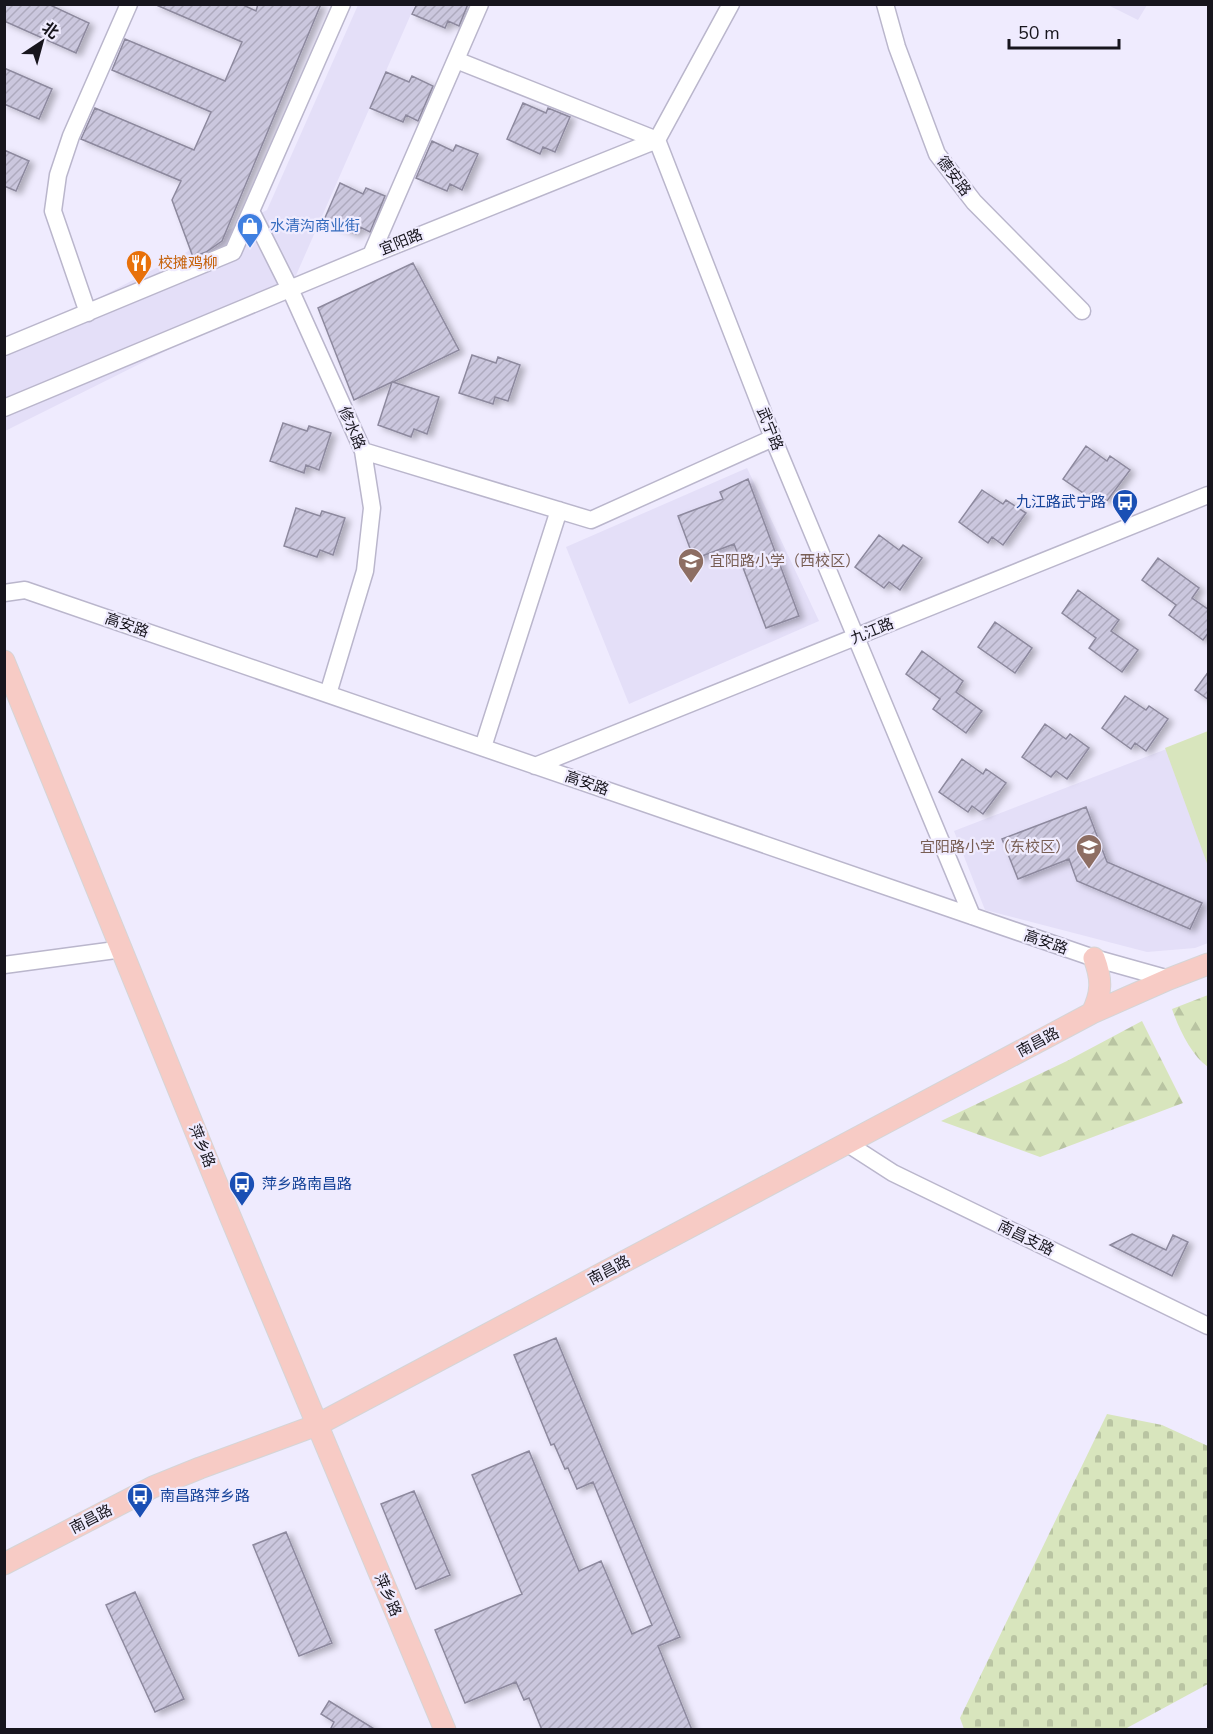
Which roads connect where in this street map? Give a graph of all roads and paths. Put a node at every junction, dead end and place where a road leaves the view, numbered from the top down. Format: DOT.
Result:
graph roads {
  1 [pos="129,4"];
  2 [pos="342,4"];
  3 [pos="480,4"];
  4 [pos="731,4"];
  5 [pos="885,4"];
  6 [pos="456,60"];
  7 [pos="657,140"];
  8 [pos="251,211"];
  9 [pos="370,255"];
  10 [pos="290,289"];
  11 [pos="1082,311"];
  12 [pos="88,312"];
  13 [pos="4,347"];
  14 [pos="4,408"];
  15 [pos="773,438"];
  16 [pos="363,451"];
  17 [pos="1209,495"];
  18 [pos="559,510"];
  19 [pos="4,593"];
  20 [pos="857,637"];
  21 [pos="4,661"];
  22 [pos="328,694"];
  23 [pos="483,747"];
  24 [pos="535,766"];
  25 [pos="972,916"];
  26 [pos="123,949"];
  27 [pos="1094,958"];
  28 [pos="1209,964"];
  29 [pos="4,965"];
  30 [pos="1170,979"];
  31 [pos="1092,1013"];
  32 [pos="848,1144"];
  33 [pos="1209,1326"];
  34 [pos="317,1425"];
  35 [pos="4,1564"];
  36 [pos="445,1730"];
  1 -- 12 [label="street"];
  2 -- 8 [label="street"];
  3 -- 6 [label="street"];
  4 -- 7 [label="street"];
  5 -- 11 [label="street, 德安路"];
  6 -- 7 [label="street"];
  6 -- 9 [label="street"];
  7 -- 9 [label="street, 宜阳路"];
  7 -- 15 [label="street, 武宁路"];
  8 -- 10 [label="street, 修水路"];
  8 -- 12 [label="street"];
  9 -- 10 [label="street, 宜阳路"];
  10 -- 14 [label="street, 宜阳路"];
  10 -- 16 [label="street, 修水路"];
  12 -- 13 [label="street"];
  15 -- 18 [label="street"];
  15 -- 20 [label="street, 武宁路"];
  16 -- 18 [label="street"];
  16 -- 22 [label="street, 修水路"];
  17 -- 20 [label="street, 九江路"];
  18 -- 23 [label="street"];
  19 -- 22 [label="street, 高安路"];
  20 -- 24 [label="street, 九江路"];
  20 -- 25 [label="street, 武宁路"];
  21 -- 26 [label="main road, 萍乡路"];
  22 -- 23 [label="street, 高安路"];
  23 -- 24 [label="street, 高安路"];
  24 -- 25 [label="street, 高安路"];
  25 -- 27 [label="street, 高安路"];
  26 -- 29 [label="street"];
  26 -- 34 [label="main road, 萍乡路"];
  27 -- 30 [label="street, 高安路"];
  27 -- 31 [label="main road"];
  28 -- 30 [label="main road, 南昌路"];
  30 -- 31 [label="main road, 南昌路"];
  31 -- 32 [label="main road, 南昌路"];
  32 -- 33 [label="street, 南昌支路"];
  32 -- 34 [label="main road, 南昌路"];
  34 -- 35 [label="main road, 南昌路"];
  34 -- 36 [label="main road, 萍乡路"];
}
